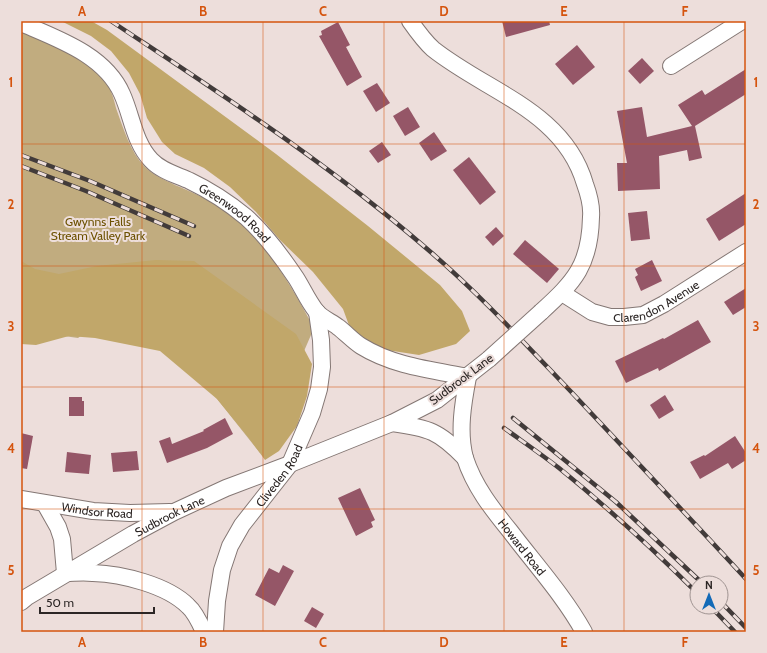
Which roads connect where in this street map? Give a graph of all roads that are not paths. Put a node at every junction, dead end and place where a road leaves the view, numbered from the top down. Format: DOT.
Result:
graph roads {
  1 [pos="410,21"];
  2 [pos="742,21"];
  3 [pos="21,23"];
  4 [pos="671,66"];
  5 [pos="746,252"];
  6 [pos="562,293"];
  7 [pos="317,312"];
  8 [pos="468,377"];
  9 [pos="392,423"];
  10 [pos="465,458"];
  11 [pos="290,464"];
  12 [pos="21,498"];
  13 [pos="46,504"];
  14 [pos="174,512"];
  15 [pos="65,573"];
  16 [pos="21,602"];
  17 [pos="204,632"];
  18 [pos="215,632"];
  19 [pos="584,632"];
  1 -- 6 [label="street, Sudbrook Lane"];
  2 -- 4 [label="street"];
  3 -- 7 [label="street, Greenwood Road"];
  5 -- 6 [label="street, Clarendon Avenue"];
  6 -- 8 [label="street, Sudbrook Lane, bridge"];
  7 -- 8 [label="street, Greenwood Road"];
  7 -- 11 [label="street, Cliveden Road"];
  8 -- 9 [label="street, Sudbrook Lane"];
  8 -- 10 [label="street, Howard Road"];
  9 -- 10 [label="street, Howard Road"];
  9 -- 11 [label="street, Sudbrook Lane"];
  10 -- 19 [label="street, Howard Road"];
  11 -- 14 [label="street, Sudbrook Lane"];
  11 -- 18 [label="street, Cliveden Road"];
  12 -- 13 [label="street, Windsor Road"];
  13 -- 14 [label="street, Windsor Road"];
  13 -- 15 [label="street, Windsor Road"];
  14 -- 15 [label="street, Sudbrook Lane"];
  15 -- 16 [label="street, Sudbrook Lane"];
  15 -- 17 [label="street"];
}
